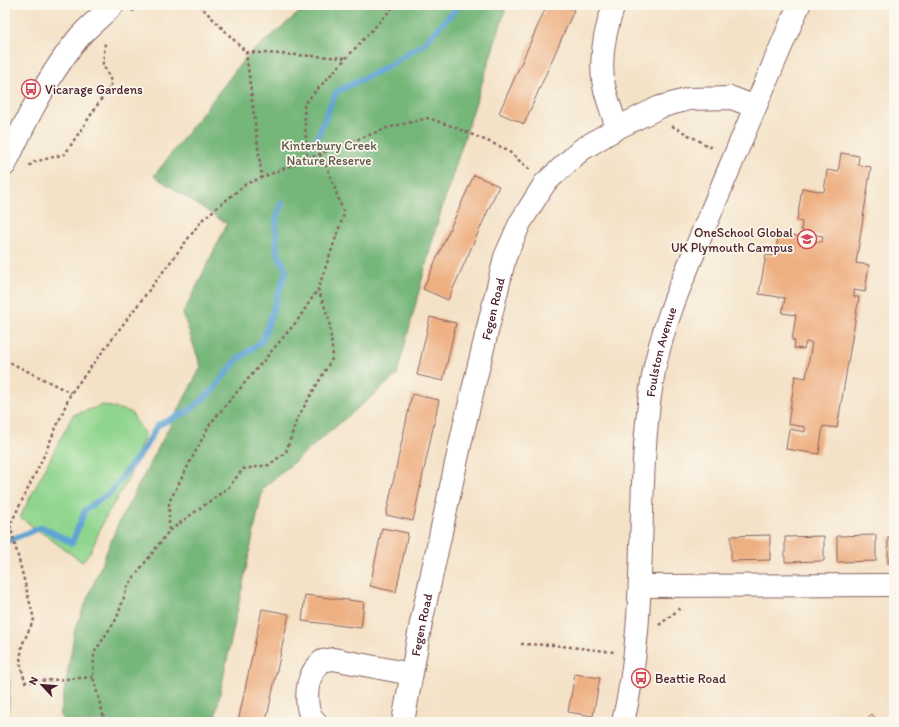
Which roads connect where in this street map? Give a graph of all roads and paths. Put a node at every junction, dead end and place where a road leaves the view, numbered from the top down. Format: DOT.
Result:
graph roads {
  1 [pos="145,5"];
  2 [pos="199,5"];
  3 [pos="395,5"];
  4 [pos="614,5"];
  5 [pos="798,5"];
  6 [pos="122,8"];
  7 [pos="108,38"];
  8 [pos="246,52"];
  9 [pos="347,58"];
  10 [pos="755,107"];
  11 [pos="648,113"];
  12 [pos="617,128"];
  13 [pos="320,154"];
  14 [pos="307,159"];
  15 [pos="733,160"];
  16 [pos="14,168"];
  17 [pos="262,178"];
  18 [pos="545,183"];
  19 [pos="318,289"];
  20 [pos="5,360"];
  21 [pos="71,393"];
  22 [pos="169,531"];
  23 [pos="894,585"];
  24 [pos="641,586"];
  25 [pos="708,586"];
  26 [pos="521,644"];
  27 [pos="635,650"];
  28 [pos="412,674"];
  29 [pos="93,677"];
  30 [pos="104,722"];
  31 [pos="316,722"];
  32 [pos="403,722"];
  33 [pos="623,722"];
  1 -- 6 [label="path"];
  2 -- 8 [label="path"];
  3 -- 9 [label="path"];
  4 -- 12 [label="street"];
  5 -- 10 [label="street, Foulston Avenue"];
  6 -- 16 [label="street"];
  7 -- 16 [label="path"];
  8 -- 9 [label="path"];
  8 -- 17 [label="path"];
  9 -- 14 [label="path"];
  10 -- 11 [label="street, Fegen Road"];
  10 -- 15 [label="street, Foulston Avenue"];
  11 -- 12 [label="street, Fegen Road"];
  11 -- 15 [label="path"];
  12 -- 18 [label="street, Fegen Road"];
  13 -- 14 [label="path"];
  13 -- 18 [label="path"];
  13 -- 19 [label="path"];
  14 -- 17 [label="path"];
  15 -- 24 [label="street, Foulston Avenue"];
  17 -- 21 [label="path"];
  18 -- 28 [label="street, Fegen Road"];
  19 -- 22 [label="path"];
  19 -- 22 [label="path"];
  20 -- 21 [label="path"];
  21 -- 29 [label="path"];
  22 -- 29 [label="path"];
  23 -- 25 [label="street"];
  24 -- 25 [label="street"];
  24 -- 27 [label="street, Foulston Avenue"];
  25 -- 27 [label="path"];
  26 -- 27 [label="path"];
  27 -- 33 [label="street, Foulston Avenue"];
  28 -- 31 [label="street, Fegen Road"];
  28 -- 32 [label="street, Fegen Road"];
  29 -- 30 [label="path"];
}
